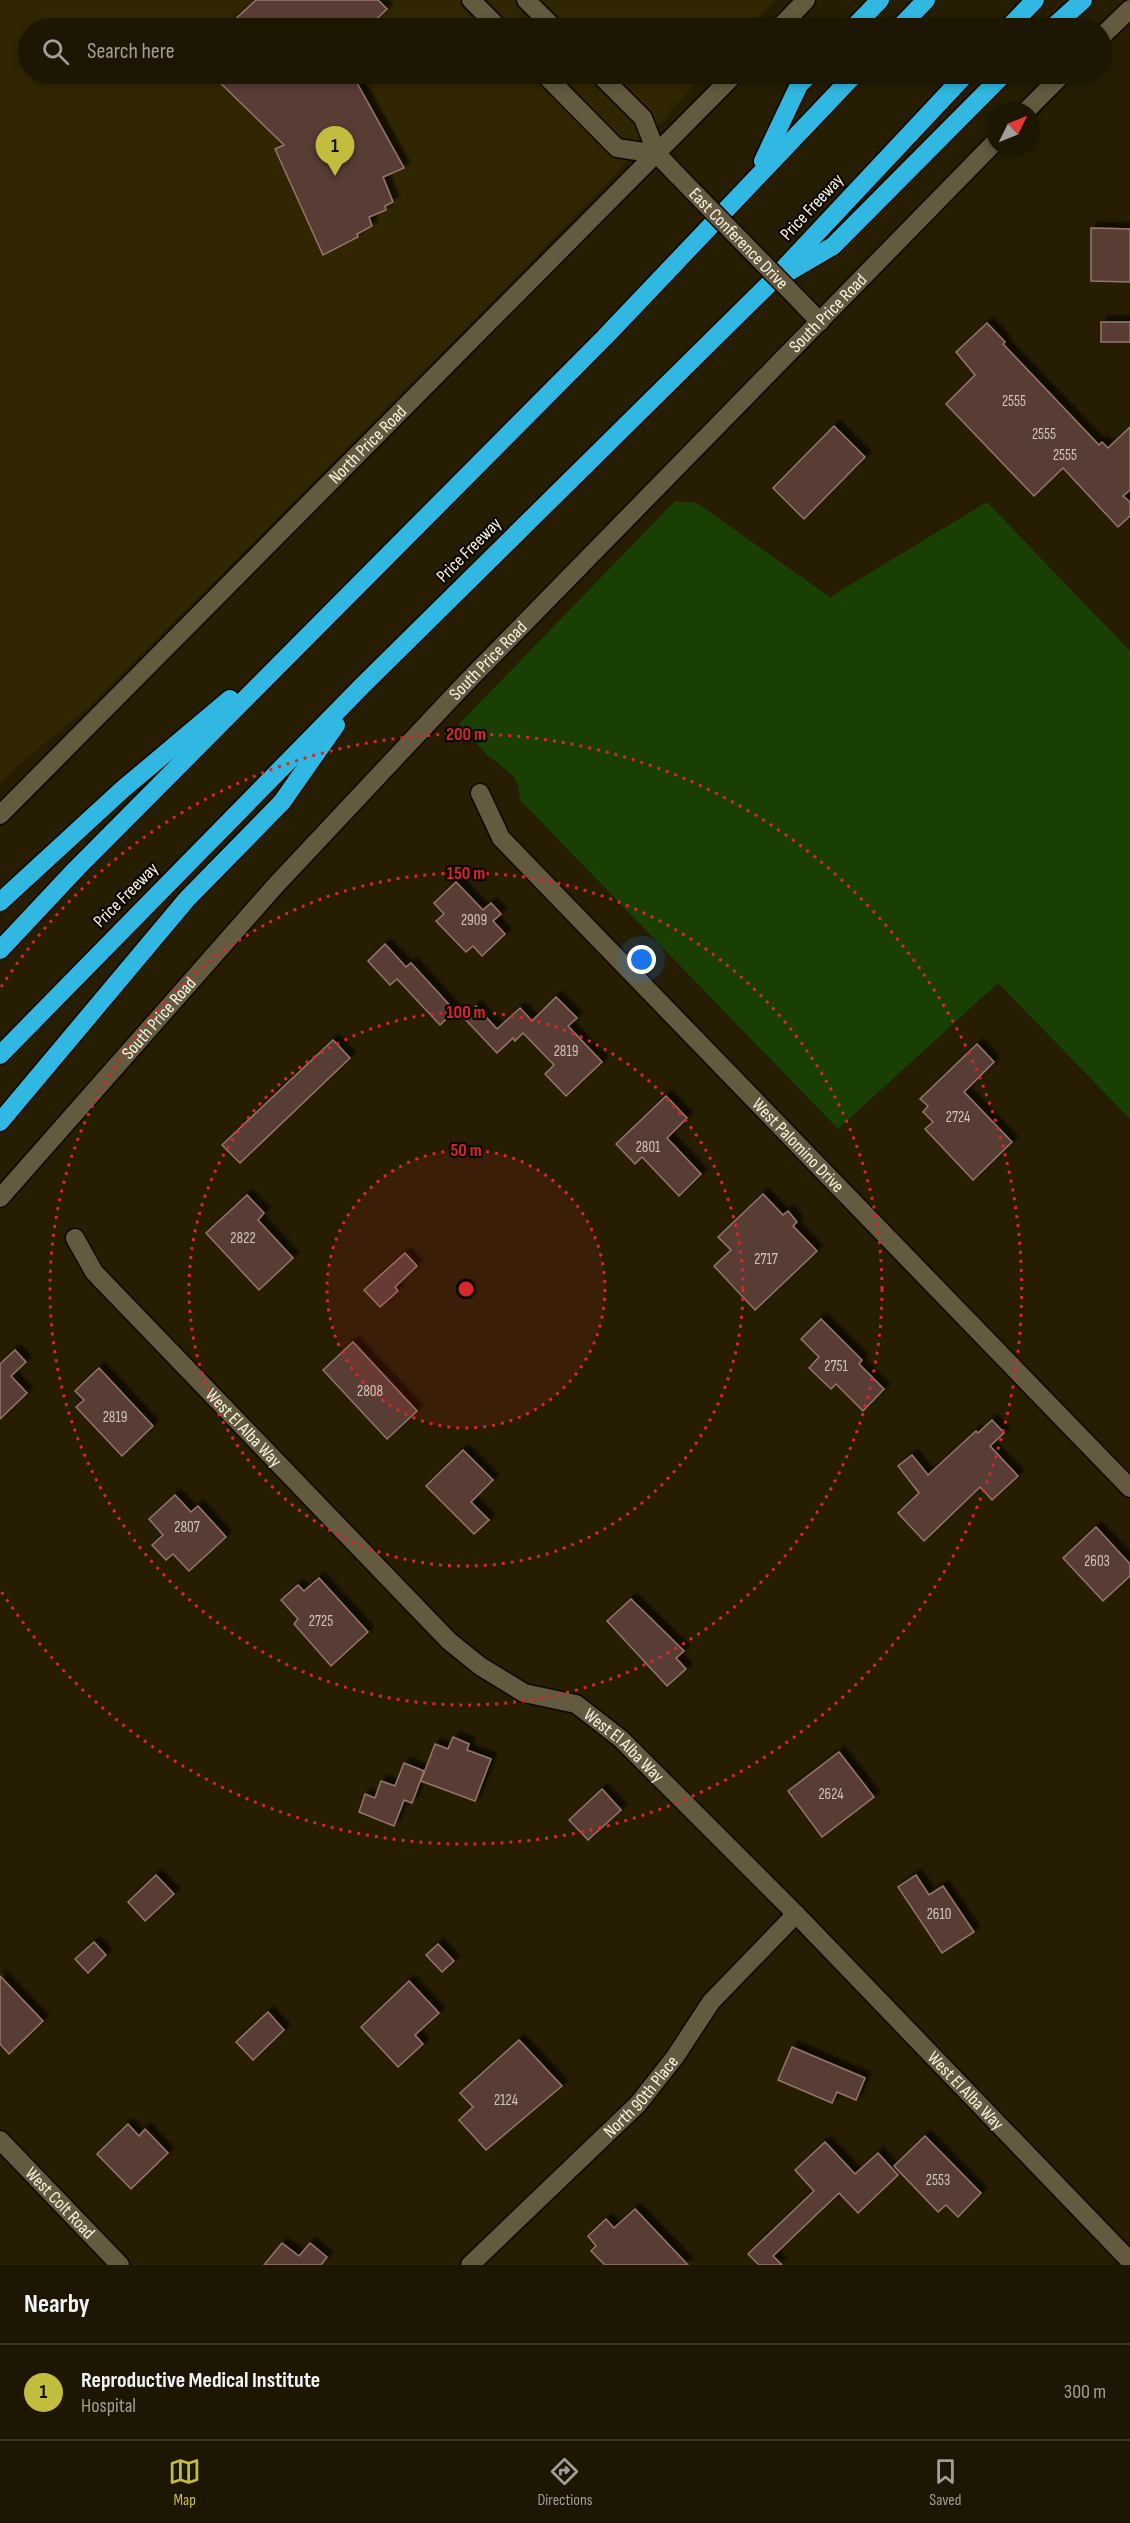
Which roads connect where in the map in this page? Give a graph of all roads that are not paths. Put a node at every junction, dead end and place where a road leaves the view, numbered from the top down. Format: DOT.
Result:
graph roads {
  1 [pos="471,0"];
  2 [pos="526,0"];
  3 [pos="806,0"];
  4 [pos="880,0"];
  5 [pos="926,0"];
  6 [pos="1035,0"];
  7 [pos="1083,0"];
  8 [pos="1130,9"];
  9 [pos="489,18"];
  10 [pos="544,18"];
  11 [pos="788,18"];
  12 [pos="863,18"];
  13 [pos="909,18"];
  14 [pos="1018,18"];
  15 [pos="1063,18"];
  16 [pos="1112,26"];
  17 [pos="554,84"];
  18 [pos="609,84"];
  19 [pos="725,84"];
  20 [pos="800,84"];
  21 [pos="845,84"];
  22 [pos="957,84"];
  23 [pos="994,84"];
  24 [pos="1053,84"];
  25 [pos="1035,102"];
  26 [pos="986,151"];
  27 [pos="657,154"];
  28 [pos="755,177"];
  29 [pos="770,283"];
  30 [pos="820,322"];
  31 [pos="323,621"];
  32 [pos="364,684"];
  33 [pos="480,793"];
  34 [pos="0,815"];
  35 [pos="0,902"];
  36 [pos="0,950"];
  37 [pos="0,1055"];
  38 [pos="0,1122"];
  39 [pos="0,1198"];
  40 [pos="75,1238"];
  41 [pos="1130,1488"];
  42 [pos="796,1914"];
  43 [pos="0,2140"];
  44 [pos="1130,2261"];
  45 [pos="120,2265"];
  46 [pos="470,2265"];
  1 -- 9 [label="street"];
  2 -- 10 [label="street"];
  3 -- 11 [label="street"];
  4 -- 12 [label="highway"];
  5 -- 13 [label="highway"];
  6 -- 14 [label="highway"];
  7 -- 15 [label="highway"];
  8 -- 16 [label="street"];
  17 -- 27 [label="street"];
  18 -- 27 [label="street, East Conference Drive"];
  19 -- 27 [label="street, North Price Road"];
  20 -- 28 [label="highway"];
  21 -- 28 [label="highway"];
  22 -- 29 [label="highway, Price Freeway"];
  23 -- 29 [label="highway"];
  24 -- 25 [label="street"];
  26 -- 30 [label="street, South Price Road"];
  27 -- 30 [label="street, East Conference Drive, bridge"];
  27 -- 34 [label="street, North Price Road"];
  28 -- 31 [label="highway"];
  29 -- 32 [label="highway, Price Freeway"];
  30 -- 39 [label="street, South Price Road"];
  31 -- 35 [label="highway"];
  31 -- 36 [label="highway"];
  32 -- 37 [label="highway, Price Freeway"];
  32 -- 38 [label="highway"];
  33 -- 41 [label="street, West Palomino Drive"];
  40 -- 42 [label="street, West El Alba Way"];
  42 -- 44 [label="street, West El Alba Way"];
  42 -- 46 [label="street, North 90th Place"];
  43 -- 45 [label="street, West Colt Road"];
}
